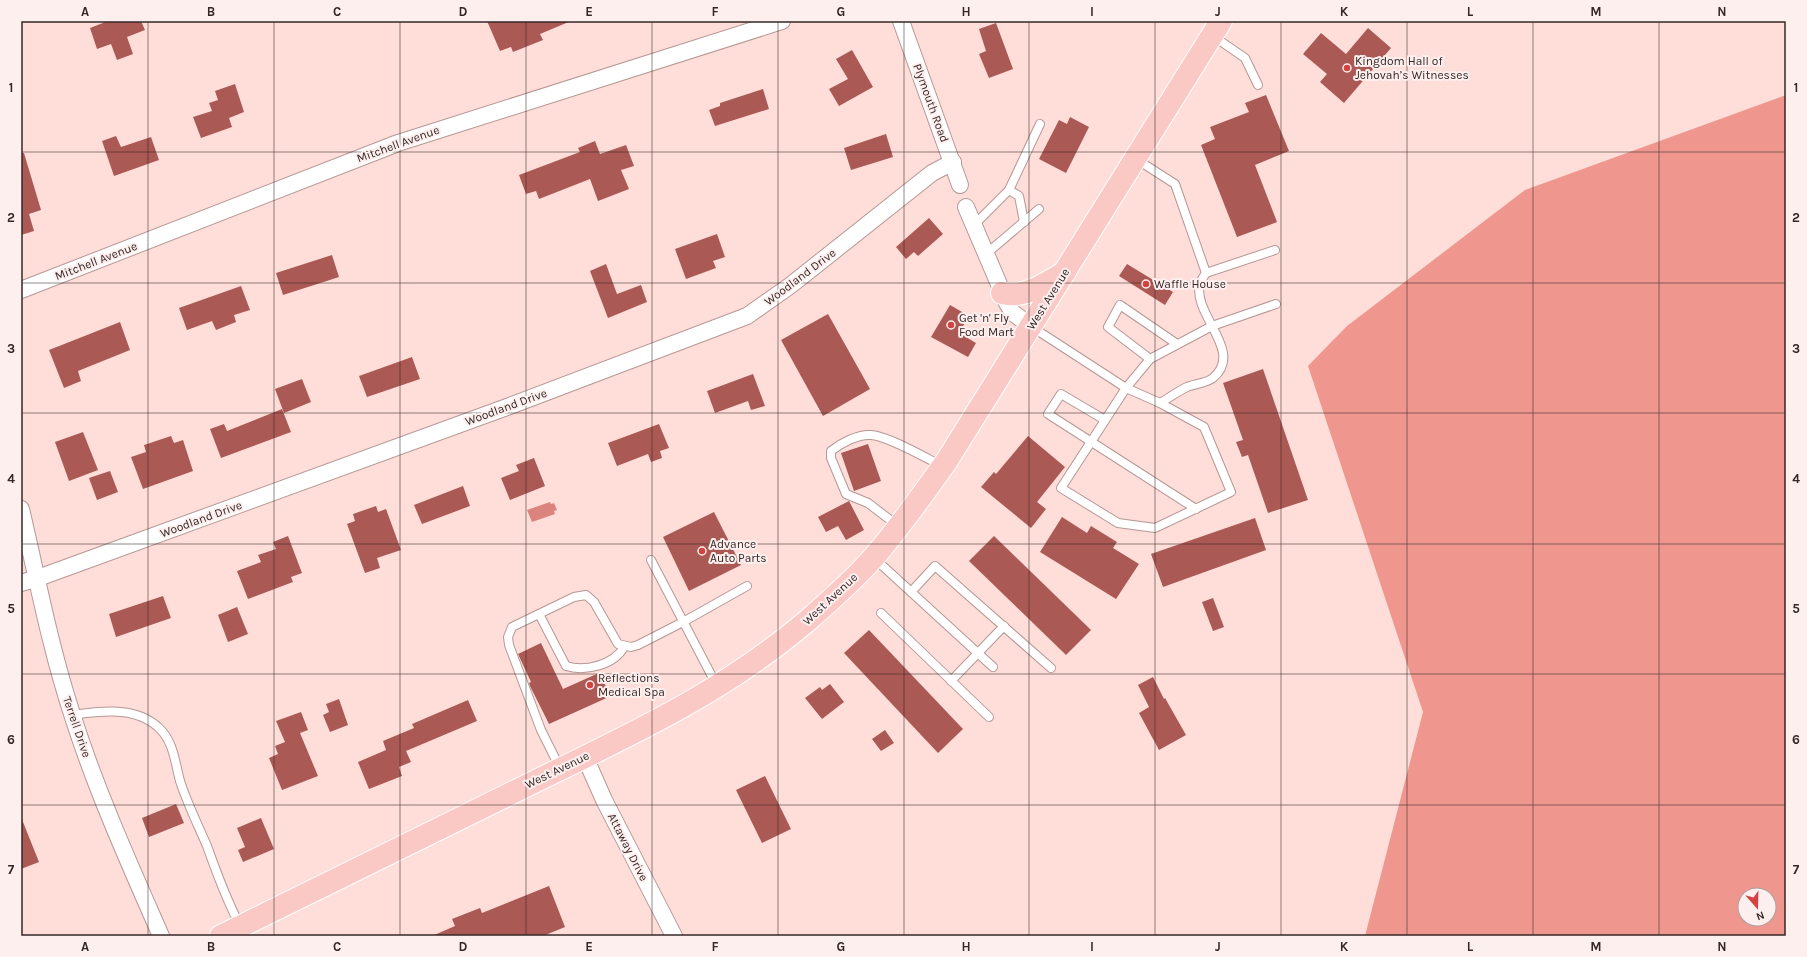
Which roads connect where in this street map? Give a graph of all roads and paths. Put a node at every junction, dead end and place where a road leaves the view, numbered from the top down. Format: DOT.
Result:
graph roads {
  1 [pos="782,21"];
  2 [pos="901,21"];
  3 [pos="1216,28"];
  4 [pos="1258,85"];
  5 [pos="1040,124"];
  6 [pos="1135,159"];
  7 [pos="953,162"];
  8 [pos="960,185"];
  9 [pos="1009,190"];
  10 [pos="966,207"];
  11 [pos="1039,209"];
  12 [pos="1024,222"];
  13 [pos="974,226"];
  14 [pos="1275,250"];
  15 [pos="986,254"];
  16 [pos="1066,271"];
  17 [pos="1206,273"];
  18 [pos="21,290"];
  19 [pos="1002,293"];
  20 [pos="1276,304"];
  21 [pos="1212,326"];
  22 [pos="1032,327"];
  23 [pos="1177,344"];
  24 [pos="1150,359"];
  25 [pos="1126,388"];
  26 [pos="1160,403"];
  27 [pos="1105,420"];
  28 [pos="1092,441"];
  29 [pos="943,466"];
  30 [pos="21,509"];
  31 [pos="1196,509"];
  32 [pos="898,526"];
  33 [pos="873,558"];
  34 [pos="651,560"];
  35 [pos="38,578"];
  36 [pos="21,583"];
  37 [pos="747,586"];
  38 [pos="911,592"];
  39 [pos="881,613"];
  40 [pos="540,614"];
  41 [pos="683,622"];
  42 [pos="1004,626"];
  43 [pos="624,647"];
  44 [pos="978,652"];
  45 [pos="993,667"];
  46 [pos="1051,668"];
  47 [pos="951,681"];
  48 [pos="717,687"];
  49 [pos="72,715"];
  50 [pos="989,717"];
  51 [pos="585,757"];
  52 [pos="561,769"];
  53 [pos="240,926"];
  54 [pos="161,936"];
  55 [pos="220,936"];
  56 [pos="674,936"];
  1 -- 18 [label="street, Mitchell Avenue"];
  2 -- 7 [label="street, Plymouth Road"];
  3 -- 4 [label="lane"];
  3 -- 6 [label="main road, West Avenue"];
  5 -- 9 [label="lane"];
  6 -- 16 [label="main road, West Avenue"];
  6 -- 17 [label="lane"];
  7 -- 8 [label="street, Plymouth Road"];
  7 -- 35 [label="street, Woodland Drive"];
  9 -- 12 [label="lane"];
  9 -- 13 [label="lane"];
  10 -- 13 [label="street"];
  11 -- 12 [label="lane"];
  12 -- 15 [label="lane"];
  13 -- 15 [label="street"];
  14 -- 17 [label="lane"];
  15 -- 19 [label="street"];
  16 -- 19 [label="main road"];
  16 -- 22 [label="main road, West Avenue"];
  17 -- 21 [label="lane"];
  19 -- 22 [label="street"];
  20 -- 21 [label="lane"];
  21 -- 23 [label="lane"];
  21 -- 26 [label="lane"];
  22 -- 25 [label="lane"];
  22 -- 29 [label="main road, West Avenue"];
  23 -- 24 [label="lane"];
  23 -- 24 [label="lane"];
  24 -- 25 [label="lane"];
  25 -- 26 [label="lane"];
  25 -- 27 [label="lane"];
  26 -- 31 [label="lane"];
  27 -- 28 [label="lane"];
  27 -- 28 [label="lane"];
  28 -- 31 [label="lane"];
  28 -- 31 [label="lane"];
  29 -- 32 [label="main road, West Avenue"];
  29 -- 32 [label="lane"];
  30 -- 35 [label="street, Terrell Drive"];
  32 -- 33 [label="main road, West Avenue"];
  33 -- 38 [label="lane"];
  33 -- 48 [label="main road, West Avenue"];
  34 -- 41 [label="lane"];
  35 -- 36 [label="street, Woodland Drive"];
  35 -- 49 [label="street, Terrell Drive"];
  37 -- 41 [label="lane"];
  38 -- 42 [label="lane"];
  38 -- 44 [label="lane"];
  39 -- 47 [label="lane"];
  40 -- 43 [label="lane"];
  40 -- 43 [label="lane"];
  40 -- 52 [label="lane"];
  41 -- 43 [label="lane"];
  41 -- 48 [label="lane"];
  42 -- 44 [label="lane"];
  42 -- 46 [label="lane"];
  44 -- 45 [label="lane"];
  44 -- 47 [label="lane"];
  47 -- 50 [label="lane"];
  48 -- 51 [label="main road, West Avenue"];
  49 -- 53 [label="lane"];
  49 -- 54 [label="street, Terrell Drive"];
  51 -- 52 [label="main road, West Avenue"];
  51 -- 56 [label="street, Attaway Drive"];
  52 -- 53 [label="main road, West Avenue"];
  53 -- 55 [label="main road, West Avenue"];
}
